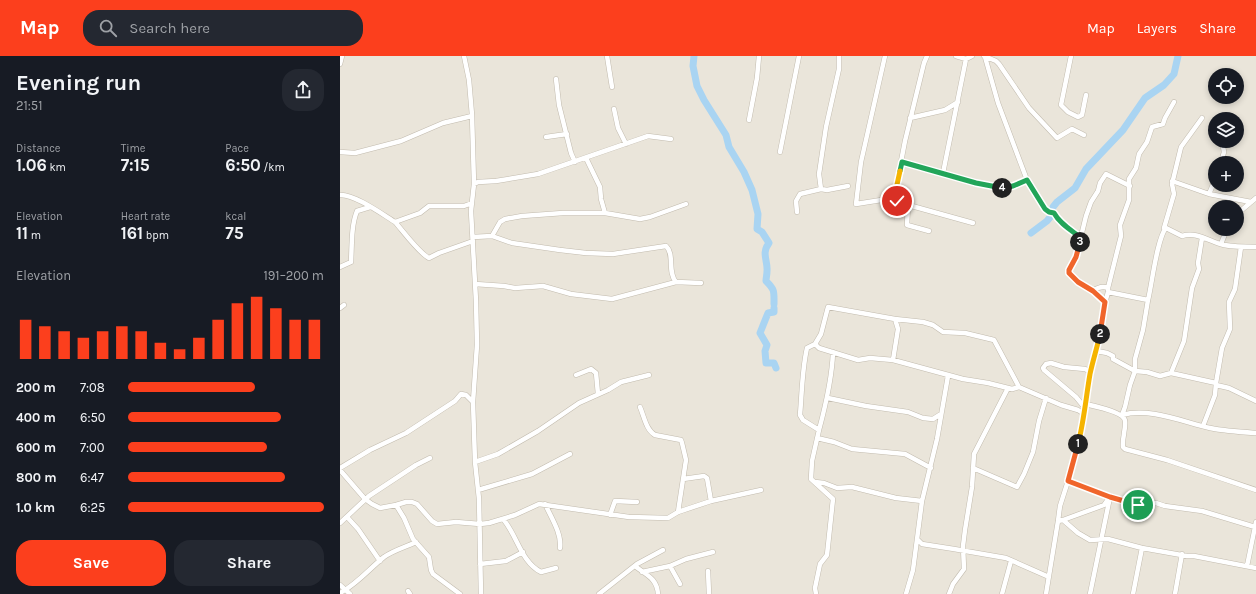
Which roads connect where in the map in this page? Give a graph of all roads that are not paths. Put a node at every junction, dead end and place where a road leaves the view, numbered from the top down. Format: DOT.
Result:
graph roads {
  1 [pos="342,56"];
  2 [pos="464,56"];
  3 [pos="607,56"];
  4 [pos="759,56"];
  5 [pos="799,56"];
  6 [pos="839,56"];
  7 [pos="885,56"];
  8 [pos="927,56"];
  9 [pos="956,56"];
  10 [pos="972,56"];
  11 [pos="985,56"];
  12 [pos="1071,56"];
  13 [pos="966,58"];
  14 [pos="340,64"];
  15 [pos="556,79"];
  16 [pos="612,87"];
  17 [pos="1086,95"];
  18 [pos="958,102"];
  19 [pos="1174,102"];
  20 [pos="614,109"];
  21 [pos="472,116"];
  22 [pos="910,118"];
  23 [pos="1202,118"];
  24 [pos="749,120"];
  25 [pos="567,134"];
  26 [pos="1084,135"];
  27 [pos="546,137"];
  28 [pos="671,139"];
  29 [pos="626,144"];
  30 [pos="340,152"];
  31 [pos="780,152"];
  32 [pos="586,158"];
  33 [pos="575,162"];
  34 [pos="902,162"];
  35 [pos="943,173"];
  36 [pos="1027,180"];
  37 [pos="1172,181"];
  38 [pos="474,184"];
  39 [pos="848,186"];
  40 [pos="1130,186"];
  41 [pos="821,189"];
  42 [pos="1209,194"];
  43 [pos="340,195"];
  44 [pos="894,198"];
  45 [pos="1256,198"];
  46 [pos="472,202"];
  47 [pos="1251,202"];
  48 [pos="686,204"];
  49 [pos="908,204"];
  50 [pos="370,207"];
  51 [pos="1244,208"];
  52 [pos="797,212"];
  53 [pos="605,213"];
  54 [pos="395,222"];
  55 [pos="973,223"];
  56 [pos="1164,228"];
  57 [pos="929,231"];
  58 [pos="492,236"];
  59 [pos="1224,236"];
  60 [pos="1080,237"];
  61 [pos="1202,238"];
  62 [pos="473,239"];
  63 [pos="1221,244"];
  64 [pos="1241,247"];
  65 [pos="1256,247"];
  66 [pos="340,267"];
  67 [pos="676,282"];
  68 [pos="700,283"];
  69 [pos="475,284"];
  70 [pos="1108,290"];
  71 [pos="1093,291"];
  72 [pos="1148,300"];
  73 [pos="1105,302"];
  74 [pos="895,319"];
  75 [pos="815,344"];
  76 [pos="1097,351"];
  77 [pos="833,352"];
  78 [pos="892,360"];
  79 [pos="1134,371"];
  80 [pos="1091,372"];
  81 [pos="1171,373"];
  82 [pos="576,375"];
  83 [pos="649,375"];
  84 [pos="948,376"];
  85 [pos="1216,384"];
  86 [pos="1019,387"];
  87 [pos="1008,388"];
  88 [pos="598,394"];
  89 [pos="828,398"];
  90 [pos="1046,398"];
  91 [pos="1256,401"];
  92 [pos="473,402"];
  93 [pos="1085,406"];
  94 [pos="640,407"];
  95 [pos="941,414"];
  96 [pos="1084,414"];
  97 [pos="1122,415"];
  98 [pos="933,419"];
  99 [pos="938,426"];
  100 [pos="1203,426"];
  101 [pos="819,430"];
  102 [pos="1256,433"];
  103 [pos="817,438"];
  104 [pos="570,454"];
  105 [pos="430,458"];
  106 [pos="475,462"];
  107 [pos="930,468"];
  108 [pos="973,468"];
  109 [pos="340,469"];
  110 [pos="682,479"];
  111 [pos="814,481"];
  112 [pos="1068,481"];
  113 [pos="478,490"];
  114 [pos="761,490"];
  115 [pos="1256,490"];
  116 [pos="1110,497"];
  117 [pos="364,500"];
  118 [pos="711,501"];
  119 [pos="922,501"];
  120 [pos="637,502"];
  121 [pos="545,504"];
  122 [pos="396,505"];
  123 [pos="678,512"];
  124 [pos="610,515"];
  125 [pos="347,516"];
  126 [pos="503,519"];
  127 [pos="1061,521"];
  128 [pos="340,523"];
  129 [pos="480,524"];
  130 [pos="1255,525"];
  131 [pos="1100,539"];
  132 [pos="918,540"];
  133 [pos="416,542"];
  134 [pos="922,544"];
  135 [pos="560,548"];
  136 [pos="1142,548"];
  137 [pos="915,549"];
  138 [pos="663,550"];
  139 [pos="964,551"];
  140 [pos="523,552"];
  141 [pos="713,552"];
  142 [pos="1182,554"];
  143 [pos="380,561"];
  144 [pos="1011,561"];
  145 [pos="480,564"];
  146 [pos="635,566"];
  147 [pos="670,566"];
  148 [pos="1247,566"];
  149 [pos="556,568"];
  150 [pos="1256,568"];
  151 [pos="708,571"];
  152 [pos="642,572"];
  153 [pos="1049,577"];
  154 [pos="680,584"];
  155 [pos="340,585"];
  156 [pos="346,590"];
  157 [pos="340,593"];
  158 [pos="350,594"];
  159 [pos="460,594"];
  160 [pos="481,594"];
  161 [pos="599,594"];
  162 [pos="658,594"];
  163 [pos="709,594"];
  164 [pos="816,594"];
  165 [pos="906,594"];
  166 [pos="949,594"];
  167 [pos="1002,594"];
  168 [pos="1046,594"];
  169 [pos="1090,594"];
  170 [pos="1133,594"];
  171 [pos="1175,594"];
  1 -- 14 [label="street"];
  2 -- 21 [label="street"];
  3 -- 16 [label="street"];
  4 -- 24 [label="street"];
  5 -- 31 [label="street"];
  6 -- 41 [label="street"];
  7 -- 44 [label="street"];
  8 -- 22 [label="street"];
  9 -- 13 [label="street"];
  10 -- 13 [label="street"];
  11 -- 26 [label="street"];
  11 -- 36 [label="street"];
  12 -- 17 [label="street"];
  13 -- 18 [label="street"];
  15 -- 25 [label="street"];
  18 -- 22 [label="street"];
  18 -- 35 [label="street"];
  19 -- 40 [label="street"];
  20 -- 29 [label="street"];
  21 -- 30 [label="street"];
  21 -- 38 [label="street"];
  22 -- 34 [label="street"];
  23 -- 37 [label="street"];
  25 -- 27 [label="street"];
  25 -- 33 [label="street"];
  28 -- 29 [label="street"];
  29 -- 32 [label="street"];
  32 -- 33 [label="street"];
  32 -- 53 [label="street"];
  33 -- 38 [label="street"];
  34 -- 35 [label="street"];
  34 -- 44 [label="street"];
  35 -- 36 [label="street"];
  36 -- 60 [label="street"];
  37 -- 42 [label="street"];
  37 -- 56 [label="street"];
  38 -- 46 [label="street"];
  39 -- 41 [label="street"];
  40 -- 60 [label="street"];
  40 -- 70 [label="street"];
  41 -- 52 [label="street"];
  42 -- 47 [label="street"];
  43 -- 50 [label="street"];
  44 -- 49 [label="street"];
  45 -- 47 [label="street"];
  46 -- 54 [label="street"];
  46 -- 62 [label="street"];
  47 -- 51 [label="street"];
  48 -- 53 [label="street"];
  49 -- 55 [label="street"];
  49 -- 57 [label="street"];
  50 -- 54 [label="street"];
  50 -- 66 [label="street"];
  53 -- 58 [label="street"];
  54 -- 62 [label="street"];
  56 -- 61 [label="street"];
  56 -- 72 [label="street"];
  58 -- 62 [label="street"];
  58 -- 67 [label="street"];
  59 -- 63 [label="street"];
  60 -- 71 [label="street"];
  61 -- 63 [label="street"];
  61 -- 81 [label="street"];
  62 -- 69 [label="street"];
  63 -- 64 [label="street"];
  64 -- 65 [label="street"];
  64 -- 85 [label="street"];
  67 -- 68 [label="street"];
  67 -- 69 [label="street"];
  69 -- 92 [label="street"];
  70 -- 71 [label="street"];
  70 -- 72 [label="street"];
  70 -- 73 [label="street"];
  71 -- 73 [label="street"];
  72 -- 79 [label="street"];
  73 -- 76 [label="street"];
  74 -- 75 [label="street"];
  74 -- 78 [label="street"];
  74 -- 86 [label="street"];
  75 -- 77 [label="street"];
  75 -- 101 [label="street"];
  76 -- 79 [label="street"];
  76 -- 80 [label="street"];
  77 -- 78 [label="street"];
  77 -- 89 [label="street"];
  78 -- 84 [label="street"];
  79 -- 81 [label="street"];
  79 -- 97 [label="street"];
  80 -- 93 [label="street"];
  80 -- 93 [label="street"];
  81 -- 85 [label="street"];
  82 -- 88 [label="street"];
  83 -- 88 [label="street"];
  84 -- 87 [label="street"];
  84 -- 95 [label="street"];
  85 -- 91 [label="street"];
  85 -- 100 [label="street"];
  86 -- 87 [label="street"];
  86 -- 90 [label="street"];
  87 -- 108 [label="street"];
  88 -- 106 [label="street"];
  89 -- 98 [label="street"];
  89 -- 101 [label="street"];
  90 -- 96 [label="street"];
  90 -- 108 [label="street"];
  92 -- 106 [label="street"];
  92 -- 109 [label="street"];
  93 -- 96 [label="street"];
  93 -- 97 [label="street"];
  94 -- 110 [label="street"];
  95 -- 98 [label="street"];
  95 -- 99 [label="street"];
  96 -- 112 [label="street"];
  97 -- 100 [label="street"];
  97 -- 115 [label="street"];
  98 -- 99 [label="street"];
  99 -- 107 [label="street"];
  100 -- 102 [label="street"];
  101 -- 103 [label="street"];
  103 -- 107 [label="street"];
  103 -- 111 [label="street"];
  104 -- 113 [label="street"];
  105 -- 117 [label="street"];
  106 -- 113 [label="street"];
  107 -- 119 [label="street"];
  108 -- 139 [label="street"];
  109 -- 117 [label="street"];
  110 -- 118 [label="street"];
  110 -- 123 [label="street"];
  111 -- 119 [label="street"];
  111 -- 164 [label="street"];
  112 -- 116 [label="street"];
  112 -- 127 [label="street"];
  113 -- 129 [label="street"];
  114 -- 118 [label="street"];
  116 -- 127 [label="street"];
  116 -- 130 [label="street"];
  116 -- 131 [label="street"];
  117 -- 122 [label="street"];
  117 -- 125 [label="street"];
  118 -- 123 [label="street"];
  119 -- 132 [label="street"];
  120 -- 124 [label="street"];
  121 -- 124 [label="street"];
  121 -- 126 [label="street"];
  121 -- 135 [label="street"];
  122 -- 129 [label="street"];
  122 -- 133 [label="street"];
  123 -- 124 [label="street"];
  125 -- 128 [label="street"];
  125 -- 143 [label="street"];
  126 -- 129 [label="street"];
  126 -- 140 [label="street"];
  127 -- 131 [label="street"];
  127 -- 153 [label="street"];
  129 -- 145 [label="street"];
  130 -- 148 [label="street"];
  131 -- 136 [label="street"];
  131 -- 169 [label="street"];
  132 -- 134 [label="street"];
  132 -- 137 [label="street"];
  133 -- 143 [label="street"];
  133 -- 159 [label="street"];
  134 -- 137 [label="street"];
  134 -- 139 [label="street"];
  136 -- 142 [label="street"];
  136 -- 170 [label="street"];
  137 -- 165 [label="street"];
  138 -- 146 [label="street"];
  139 -- 144 [label="street"];
  139 -- 166 [label="street"];
  140 -- 145 [label="street"];
  140 -- 149 [label="street"];
  141 -- 147 [label="street"];
  142 -- 148 [label="street"];
  142 -- 171 [label="street"];
  143 -- 156 [label="street"];
  144 -- 153 [label="street"];
  144 -- 167 [label="street"];
  145 -- 160 [label="street"];
  146 -- 152 [label="street"];
  146 -- 161 [label="street"];
  147 -- 152 [label="street"];
  147 -- 154 [label="street"];
  148 -- 150 [label="street"];
  151 -- 163 [label="street"];
  152 -- 162 [label="street"];
  153 -- 168 [label="street"];
  155 -- 156 [label="street"];
  156 -- 157 [label="street"];
  156 -- 158 [label="street"];
}
